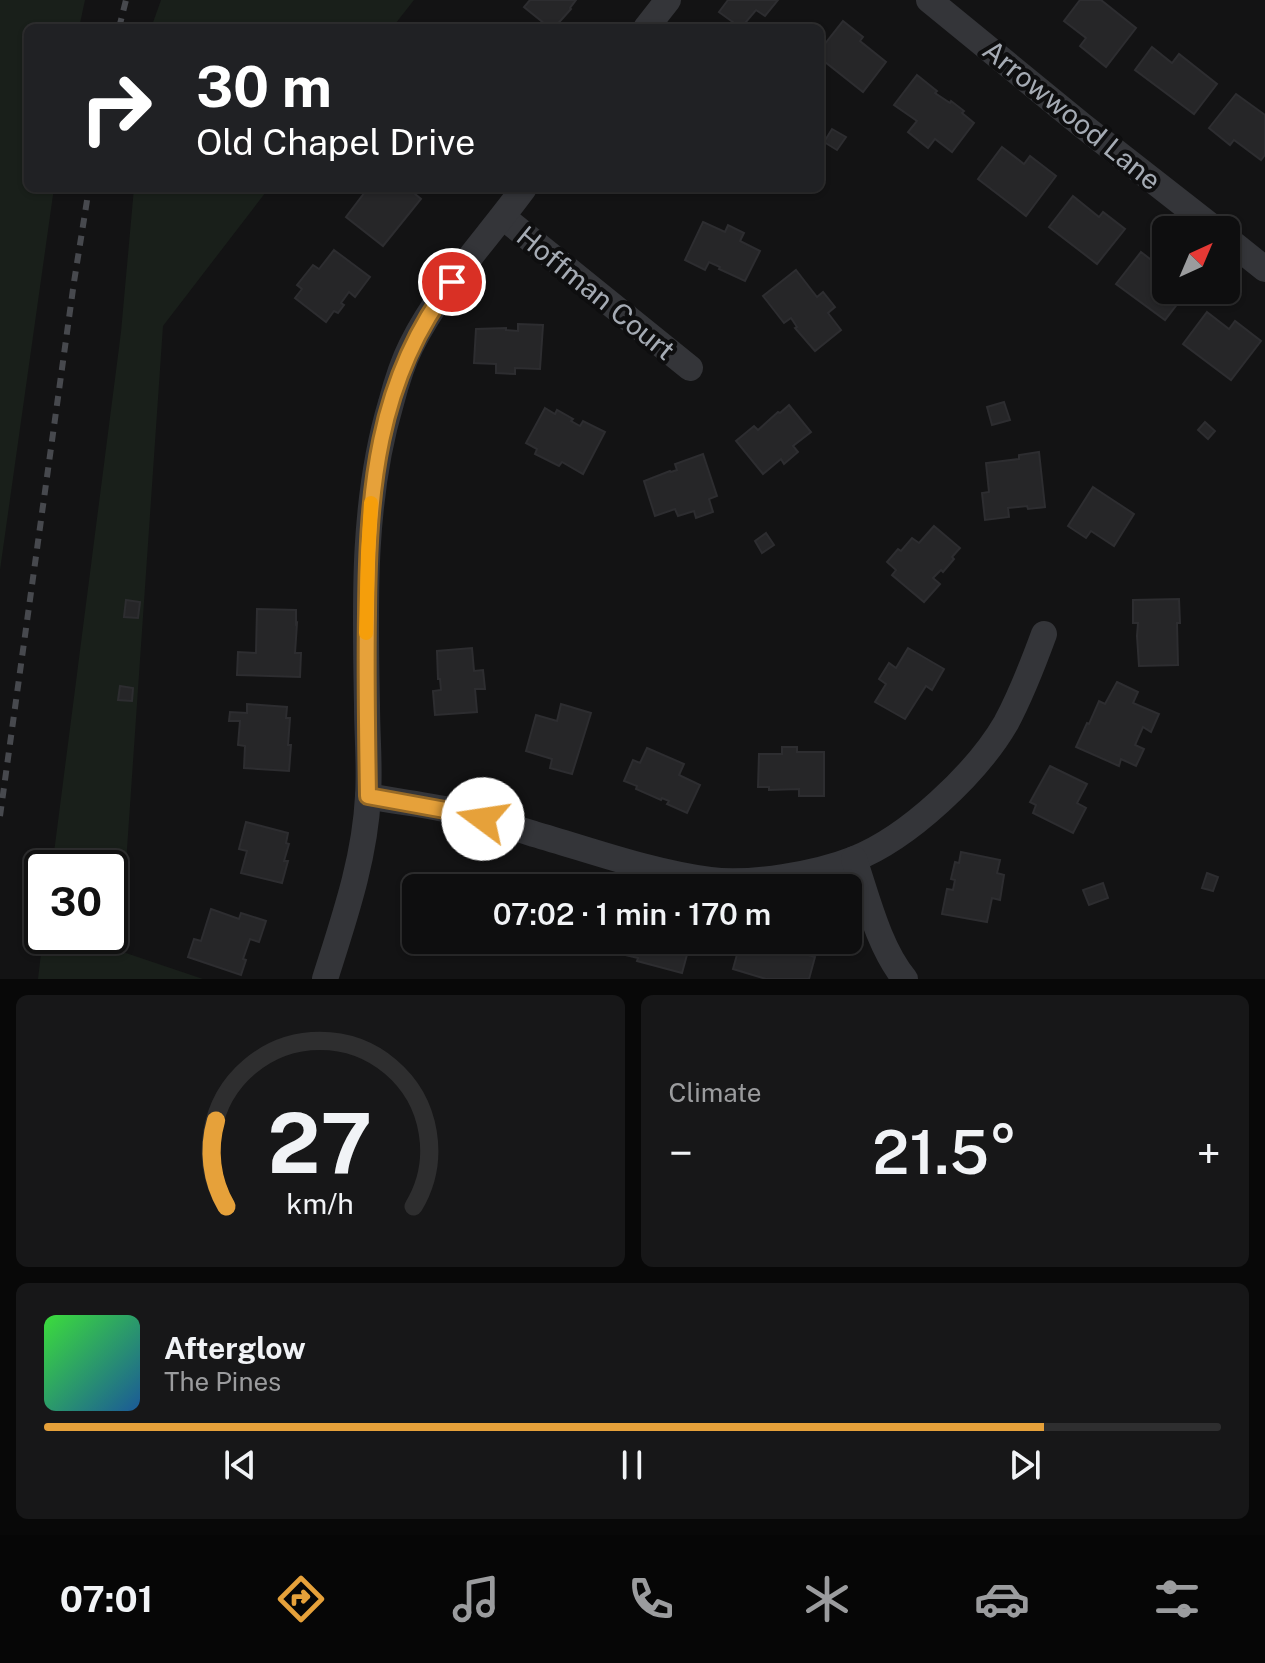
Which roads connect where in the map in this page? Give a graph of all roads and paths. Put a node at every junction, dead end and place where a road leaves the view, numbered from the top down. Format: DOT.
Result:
graph roads {
  1 [pos="668,0"];
  2 [pos="929,0"];
  3 [pos="649,24"];
  4 [pos="521,192"];
  5 [pos="1198,216"];
  6 [pos="503,217"];
  7 [pos="1240,249"];
  8 [pos="1265,269"];
  9 [pos="690,368"];
  10 [pos="1044,634"];
  11 [pos="368,796"];
  12 [pos="854,859"];
  13 [pos="325,979"];
  14 [pos="905,979"];
  1 -- 3 [label="street"];
  2 -- 5 [label="street, Arrowwood Lane"];
  4 -- 6 [label="street"];
  6 -- 9 [label="street, Hoffman Court"];
  6 -- 11 [label="street"];
  7 -- 8 [label="street"];
  10 -- 12 [label="street"];
  11 -- 12 [label="street"];
  11 -- 13 [label="street"];
  12 -- 14 [label="street"];
}
